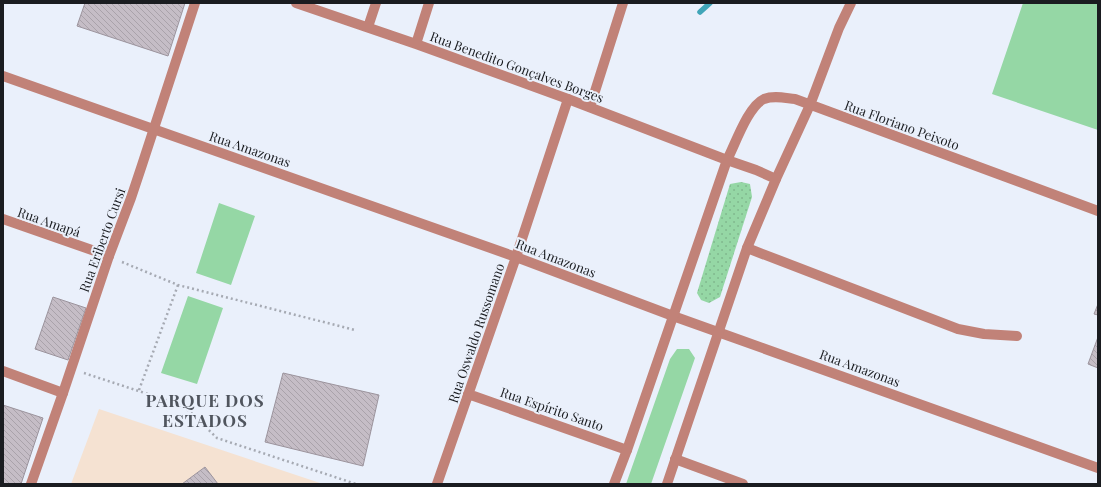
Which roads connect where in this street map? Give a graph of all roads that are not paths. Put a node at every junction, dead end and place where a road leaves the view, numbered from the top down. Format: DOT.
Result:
graph roads {
  1 [pos="195,3"];
  2 [pos="296,3"];
  3 [pos="376,3"];
  4 [pos="429,3"];
  5 [pos="623,3"];
  6 [pos="851,3"];
  7 [pos="368,27"];
  8 [pos="416,44"];
  9 [pos="3,76"];
  10 [pos="568,99"];
  11 [pos="810,105"];
  12 [pos="590,107"];
  13 [pos="154,130"];
  14 [pos="727,160"];
  15 [pos="776,179"];
  16 [pos="1098,211"];
  17 [pos="3,219"];
  18 [pos="748,248"];
  19 [pos="109,256"];
  20 [pos="516,257"];
  21 [pos="673,316"];
  22 [pos="718,332"];
  23 [pos="1017,336"];
  24 [pos="3,371"];
  25 [pos="63,394"];
  26 [pos="468,394"];
  27 [pos="627,450"];
  28 [pos="675,459"];
  29 [pos="1098,468"];
  30 [pos="31,484"];
  31 [pos="437,484"];
  32 [pos="614,484"];
  33 [pos="666,484"];
  34 [pos="743,484"];
  1 -- 13 [label="street, Rua Eriberto Cursi"];
  2 -- 7 [label="street, Rua Benedito Gonçalves Borges"];
  3 -- 7 [label="street"];
  4 -- 8 [label="street"];
  5 -- 12 [label="street"];
  6 -- 11 [label="street"];
  7 -- 8 [label="street, Rua Benedito Gonçalves Borges"];
  8 -- 10 [label="street, Rua Benedito Gonçalves Borges"];
  9 -- 13 [label="street, Rua Amazonas"];
  10 -- 12 [label="street, Rua Benedito Gonçalves Borges"];
  10 -- 20 [label="street, Rua Oswaldo Russomano"];
  11 -- 14 [label="street, Rua Floriano Peixoto"];
  11 -- 15 [label="street"];
  11 -- 16 [label="street, Rua Floriano Peixoto"];
  12 -- 14 [label="street, Rua Benedito Gonçalves Borges"];
  13 -- 19 [label="street, Rua Eriberto Cursi"];
  13 -- 20 [label="street, Rua Amazonas"];
  14 -- 15 [label="street, Rua Benedito Gonçalves Borges"];
  14 -- 21 [label="street, Rua Floriano Peixoto"];
  15 -- 18 [label="street"];
  17 -- 19 [label="street, Rua Amapá"];
  18 -- 22 [label="street"];
  18 -- 23 [label="street"];
  19 -- 25 [label="street, Rua Eriberto Cursi"];
  20 -- 21 [label="street, Rua Amazonas"];
  20 -- 26 [label="street, Rua Oswaldo Russomano"];
  21 -- 22 [label="street, Rua Amazonas"];
  21 -- 27 [label="street, Rua Floriano Peixoto"];
  22 -- 28 [label="street"];
  22 -- 29 [label="street, Rua Amazonas"];
  24 -- 25 [label="street"];
  25 -- 30 [label="street, Rua Eriberto Cursi"];
  26 -- 27 [label="street, Rua Espírito Santo"];
  26 -- 31 [label="street, Rua Oswaldo Russomano"];
  27 -- 32 [label="street, Rua Floriano Peixoto"];
  28 -- 33 [label="street"];
  28 -- 34 [label="street"];
}
